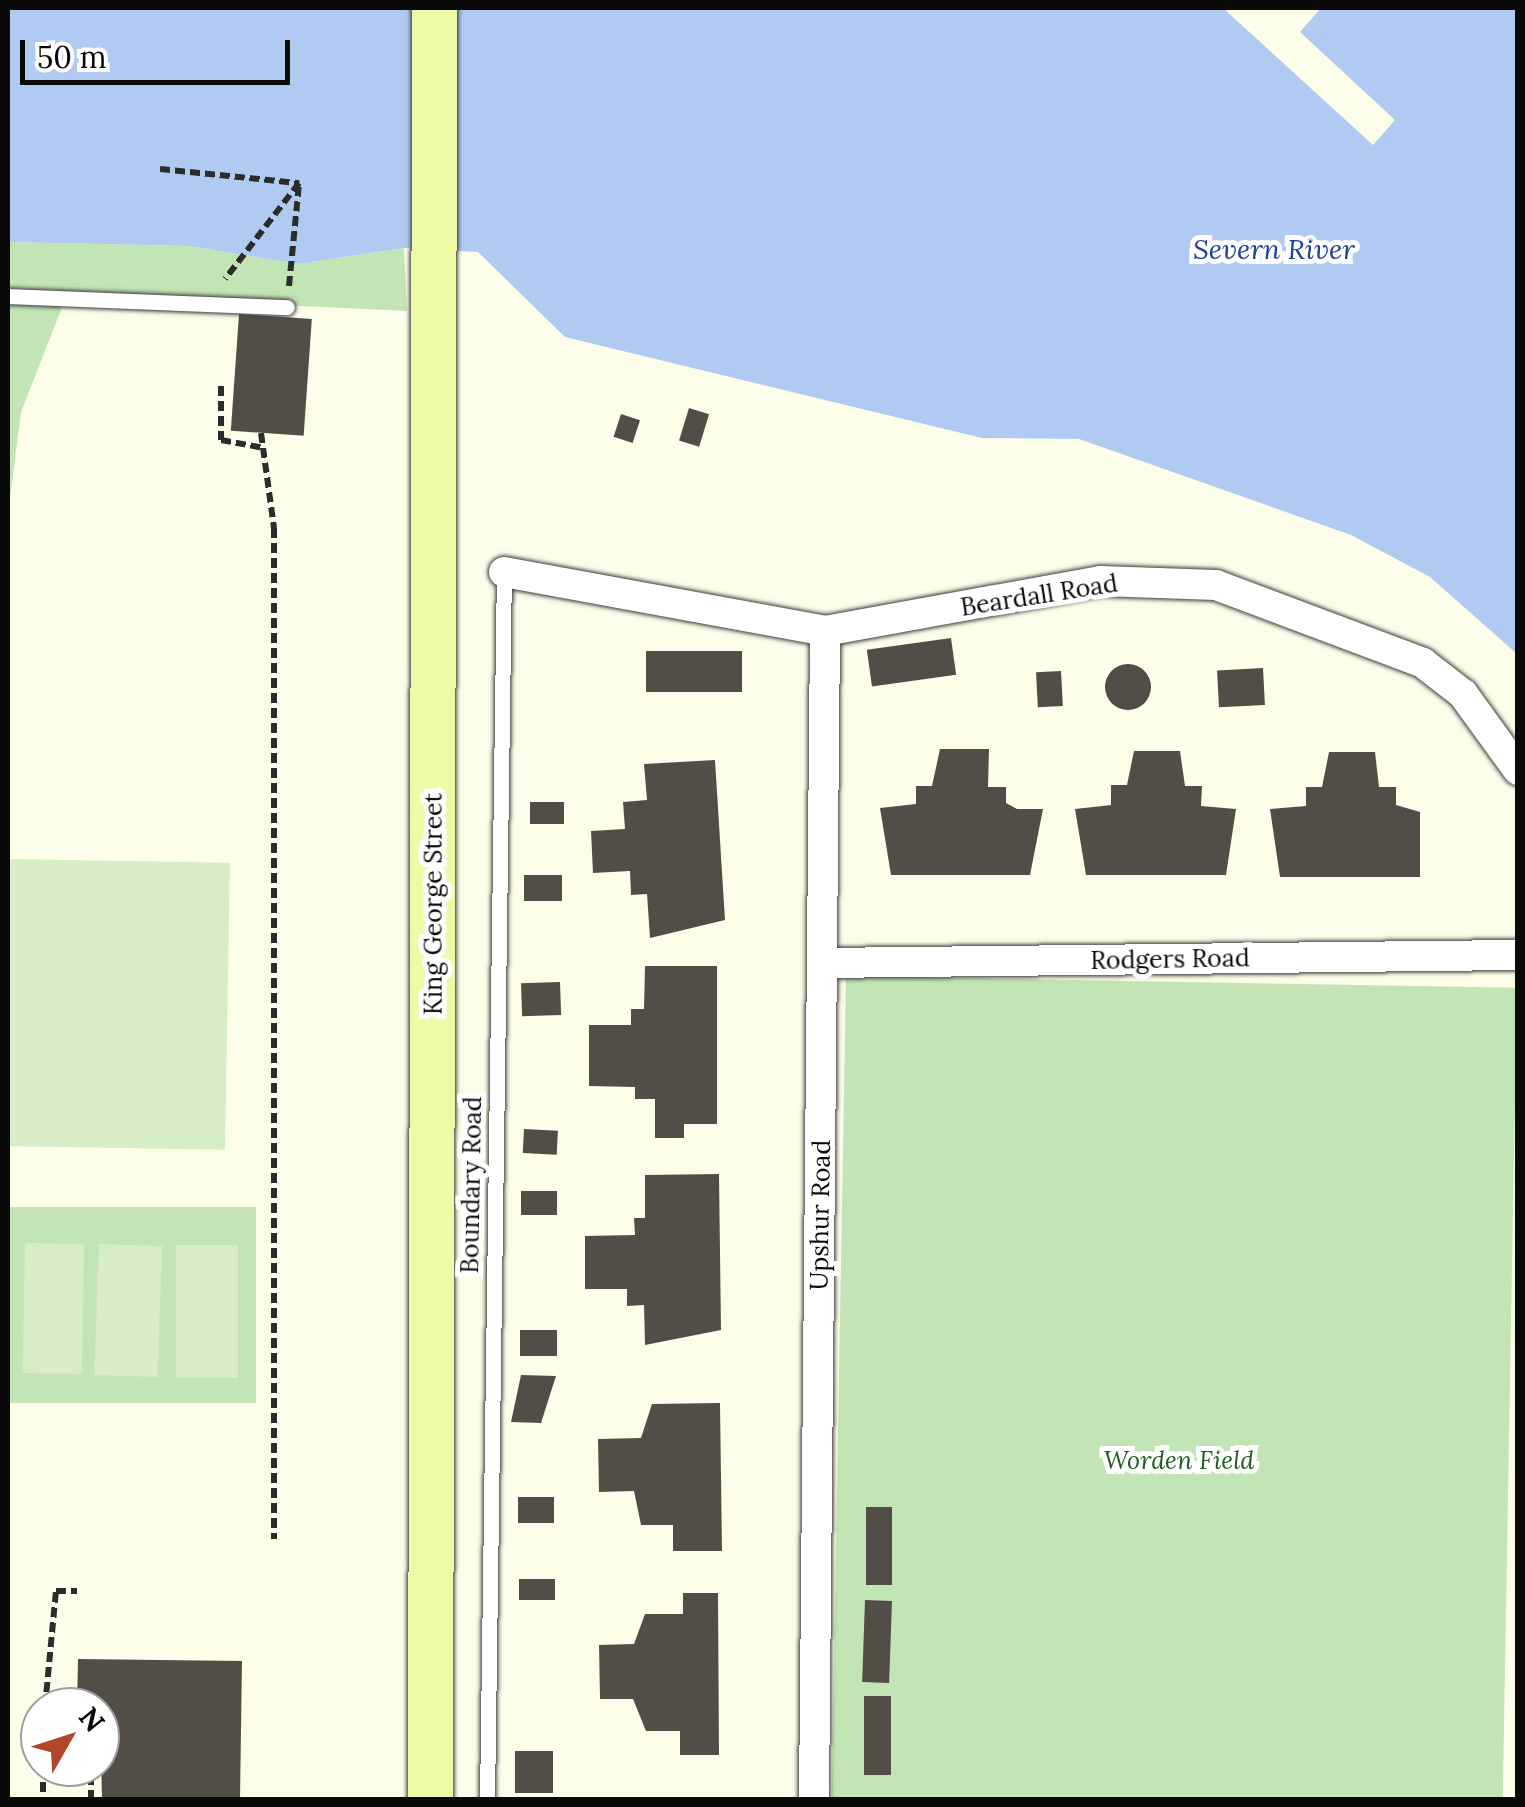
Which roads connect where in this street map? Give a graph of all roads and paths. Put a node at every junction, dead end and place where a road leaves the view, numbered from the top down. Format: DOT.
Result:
graph roads {
  1 [pos="434,8"];
  2 [pos="160,169"];
  3 [pos="299,183"];
  4 [pos="8,296"];
  5 [pos="205,304"];
  6 [pos="287,307"];
  7 [pos="221,386"];
  8 [pos="262,433"];
  9 [pos="264,448"];
  10 [pos="504,572"];
  11 [pos="826,630"];
  12 [pos="1518,770"];
  13 [pos="1518,955"];
  14 [pos="822,963"];
  15 [pos="274,1539"];
  16 [pos="77,1591"];
  17 [pos="47,1687"];
  18 [pos="430,1800"];
  19 [pos="488,1800"];
  20 [pos="814,1800"];
  1 -- 18 [label="main road, King George Street"];
  2 -- 3 [label="path"];
  3 -- 5 [label="path"];
  3 -- 6 [label="path"];
  4 -- 5 [label="lane"];
  5 -- 6 [label="lane"];
  7 -- 9 [label="path"];
  8 -- 9 [label="path"];
  9 -- 15 [label="path"];
  10 -- 11 [label="street, Beardall Road"];
  10 -- 19 [label="lane, Boundary Road"];
  11 -- 12 [label="street, Beardall Road"];
  11 -- 14 [label="street, Upshur Road"];
  13 -- 14 [label="street, Rodgers Road"];
  14 -- 20 [label="street, Upshur Road"];
  16 -- 17 [label="path"];
}
